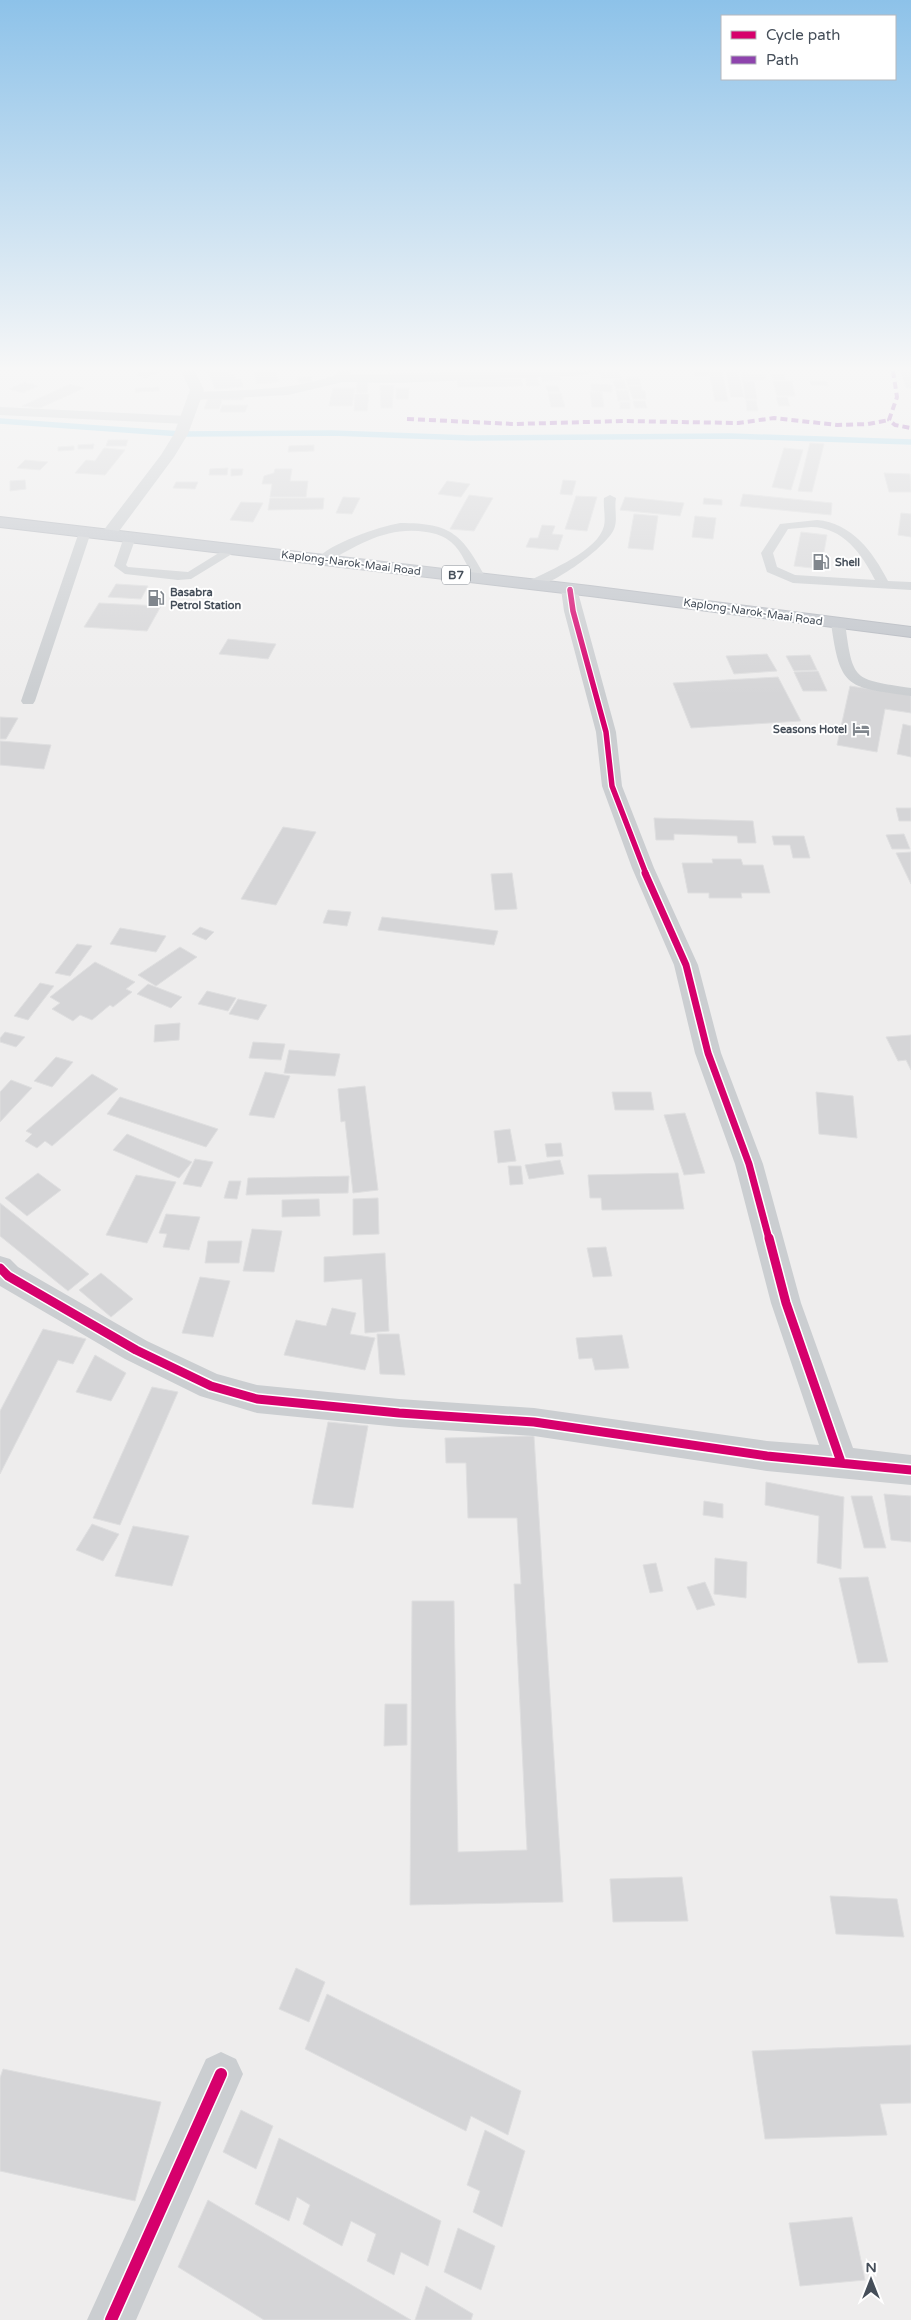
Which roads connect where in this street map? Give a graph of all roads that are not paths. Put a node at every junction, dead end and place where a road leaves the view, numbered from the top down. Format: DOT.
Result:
graph roads {
  1 [pos="150,479"];
  2 [pos="610,498"];
  3 [pos="0,522"];
  4 [pos="85,532"];
  5 [pos="108,535"];
  6 [pos="130,537"];
  7 [pos="234,549"];
  8 [pos="322,560"];
  9 [pos="480,578"];
  10 [pos="533,584"];
  11 [pos="883,584"];
  12 [pos="911,586"];
  13 [pos="570,589"];
  14 [pos="838,623"];
  15 [pos="911,632"];
  16 [pos="911,692"];
  17 [pos="28,701"];
  18 [pos="0,1268"];
  19 [pos="841,1462"];
  20 [pos="911,1470"];
  21 [pos="221,2074"];
  22 [pos="111,2320"];
  1 -- 5 [label="street"];
  2 -- 10 [label="lane"];
  3 -- 4 [label="highway, Kaplong-Narok-Maai Road / B7"];
  4 -- 5 [label="highway, Kaplong-Narok-Maai Road / B7"];
  4 -- 17 [label="lane"];
  5 -- 6 [label="highway, Kaplong-Narok-Maai Road / B7"];
  6 -- 7 [label="highway, Kaplong-Narok-Maai Road / B7"];
  6 -- 7 [label="lane"];
  7 -- 8 [label="highway, Kaplong-Narok-Maai Road / B7"];
  8 -- 9 [label="highway, Kaplong-Narok-Maai Road / B7"];
  8 -- 9 [label="lane"];
  9 -- 10 [label="highway, Kaplong-Narok-Maai Road / B7"];
  10 -- 13 [label="highway, Kaplong-Narok-Maai Road / B7"];
  11 -- 11 [label="lane"];
  11 -- 12 [label="lane"];
  13 -- 14 [label="highway, Kaplong-Narok-Maai Road / B7"];
  13 -- 19 [label="street"];
  14 -- 15 [label="highway, Kaplong-Narok-Maai Road / B7"];
  14 -- 16 [label="lane"];
  18 -- 19 [label="street"];
  19 -- 20 [label="street"];
  21 -- 22 [label="street"];
}
